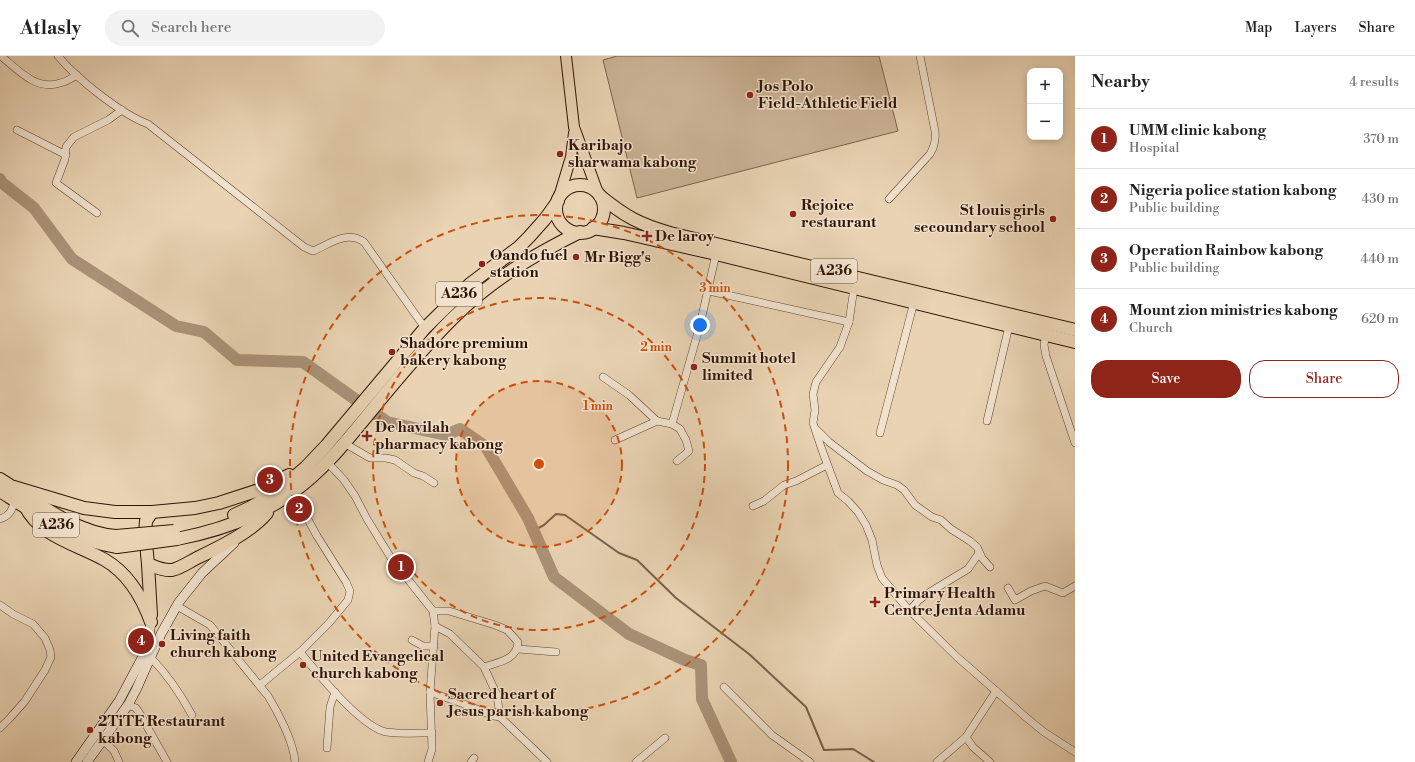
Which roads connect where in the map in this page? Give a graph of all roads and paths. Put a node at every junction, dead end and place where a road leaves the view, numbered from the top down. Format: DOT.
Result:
graph roads {
  1 [pos="0,56"];
  2 [pos="58,56"];
  3 [pos="566,56"];
  4 [pos="920,56"];
  5 [pos="77,75"];
  6 [pos="122,110"];
  7 [pos="574,127"];
  8 [pos="17,130"];
  9 [pos="66,155"];
  10 [pos="599,195"];
  11 [pos="558,199"];
  12 [pos="889,199"];
  13 [pos="97,213"];
  14 [pos="593,228"];
  15 [pos="580,232"];
  16 [pos="716,254"];
  17 [pos="854,288"];
  18 [pos="709,291"];
  19 [pos="914,302"];
  20 [pos="849,322"];
  21 [pos="1009,326"];
  22 [pos="425,328"];
  23 [pos="1047,329"];
  24 [pos="1075,330"];
  25 [pos="1075,342"];
  26 [pos="603,377"];
  27 [pos="657,421"];
  28 [pos="987,421"];
  29 [pos="672,424"];
  30 [pos="815,428"];
  31 [pos="880,433"];
  32 [pos="615,440"];
  33 [pos="344,443"];
  34 [pos="1075,443"];
  35 [pos="326,446"];
  36 [pos="327,462"];
  37 [pos="677,462"];
  38 [pos="827,465"];
  39 [pos="0,479"];
  40 [pos="434,483"];
  41 [pos="14,487"];
  42 [pos="0,490"];
  43 [pos="293,492"];
  44 [pos="20,503"];
  45 [pos="274,504"];
  46 [pos="753,506"];
  47 [pos="152,512"];
  48 [pos="0,519"];
  49 [pos="252,526"];
  50 [pos="175,535"];
  51 [pos="116,542"];
  52 [pos="979,553"];
  53 [pos="148,564"];
  54 [pos="990,568"];
  55 [pos="1075,586"];
  56 [pos="1008,588"];
  57 [pos="0,604"];
  58 [pos="177,606"];
  59 [pos="910,610"];
  60 [pos="433,611"];
  61 [pos="151,622"];
  62 [pos="435,626"];
  63 [pos="412,640"];
  64 [pos="434,646"];
  65 [pos="518,649"];
  66 [pos="300,652"];
  67 [pos="556,652"];
  68 [pos="150,658"];
  69 [pos="484,667"];
  70 [pos="260,685"];
  71 [pos="724,687"];
  72 [pos="996,691"];
  73 [pos="335,692"];
  74 [pos="430,692"];
  75 [pos="128,705"];
  76 [pos="192,715"];
  77 [pos="500,717"];
  78 [pos="0,728"];
  79 [pos="432,733"];
  80 [pos="966,737"];
  81 [pos="665,738"];
  82 [pos="103,740"];
  83 [pos="326,748"];
  84 [pos="1075,752"];
  85 [pos="76,762"];
  86 [pos="87,762"];
  87 [pos="119,762"];
  88 [pos="167,762"];
  89 [pos="295,762"];
  90 [pos="428,762"];
  91 [pos="547,762"];
  92 [pos="636,762"];
  93 [pos="810,762"];
  94 [pos="938,762"];
  95 [pos="990,762"];
  1 -- 5 [label="street"];
  2 -- 5 [label="street"];
  3 -- 7 [label="main road"];
  4 -- 12 [label="street"];
  5 -- 6 [label="street"];
  6 -- 9 [label="street"];
  6 -- 22 [label="street"];
  7 -- 10 [label="main road"];
  7 -- 11 [label="main road"];
  8 -- 9 [label="street"];
  9 -- 13 [label="street"];
  10 -- 11 [label="highway, A236"];
  10 -- 14 [label="highway"];
  10 -- 23 [label="highway, A236"];
  11 -- 15 [label="highway"];
  11 -- 22 [label="highway, A236"];
  14 -- 15 [label="highway, A236"];
  14 -- 16 [label="highway, A236"];
  15 -- 33 [label="highway, A236"];
  16 -- 17 [label="highway, A236"];
  16 -- 18 [label="street"];
  17 -- 19 [label="highway, A236"];
  17 -- 20 [label="street"];
  18 -- 20 [label="street"];
  18 -- 29 [label="street"];
  19 -- 21 [label="highway, A236"];
  19 -- 31 [label="street"];
  20 -- 30 [label="street"];
  21 -- 23 [label="highway, A236"];
  21 -- 28 [label="street"];
  22 -- 35 [label="highway, A236"];
  23 -- 24 [label="highway, A236"];
  23 -- 25 [label="highway, A236"];
  23 -- 34 [label="street"];
  26 -- 27 [label="street"];
  27 -- 29 [label="street"];
  27 -- 32 [label="street"];
  29 -- 37 [label="street"];
  30 -- 38 [label="street"];
  30 -- 52 [label="street"];
  33 -- 36 [label="highway, A236"];
  33 -- 40 [label="street"];
  35 -- 47 [label="highway"];
  35 -- 50 [label="highway, A236"];
  36 -- 43 [label="highway, A236"];
  36 -- 60 [label="street"];
  38 -- 46 [label="street"];
  38 -- 59 [label="street"];
  39 -- 41 [label="highway, A236"];
  41 -- 47 [label="highway"];
  41 -- 51 [label="highway, A236"];
  42 -- 44 [label="highway, A236"];
  43 -- 45 [label="highway, A236"];
  43 -- 66 [label="street"];
  44 -- 48 [label="street"];
  44 -- 51 [label="highway, A236"];
  44 -- 61 [label="highway"];
  45 -- 49 [label="highway"];
  45 -- 50 [label="highway, A236"];
  47 -- 53 [label="highway"];
  49 -- 53 [label="highway"];
  49 -- 58 [label="street"];
  50 -- 51 [label="highway, A236, bridge"];
  52 -- 54 [label="street"];
  52 -- 59 [label="street"];
  53 -- 61 [label="highway"];
  55 -- 56 [label="street"];
  57 -- 78 [label="street"];
  58 -- 68 [label="street"];
  58 -- 70 [label="street"];
  59 -- 72 [label="street"];
  60 -- 62 [label="street"];
  60 -- 65 [label="street"];
  61 -- 85 [label="street"];
  62 -- 64 [label="street"];
  62 -- 69 [label="street"];
  63 -- 64 [label="street"];
  64 -- 74 [label="street"];
  65 -- 67 [label="street"];
  65 -- 69 [label="street"];
  66 -- 70 [label="street"];
  66 -- 73 [label="street"];
  68 -- 75 [label="street"];
  68 -- 76 [label="street"];
  69 -- 77 [label="street"];
  70 -- 89 [label="street"];
  71 -- 93 [label="street"];
  72 -- 80 [label="street"];
  72 -- 84 [label="street"];
  73 -- 79 [label="street"];
  73 -- 83 [label="street"];
  74 -- 77 [label="street"];
  74 -- 79 [label="street"];
  75 -- 82 [label="street"];
  75 -- 88 [label="street"];
  77 -- 91 [label="street"];
  79 -- 90 [label="street"];
  80 -- 94 [label="street"];
  80 -- 95 [label="street"];
  81 -- 92 [label="street"];
  82 -- 86 [label="street"];
  82 -- 87 [label="street"];
}
